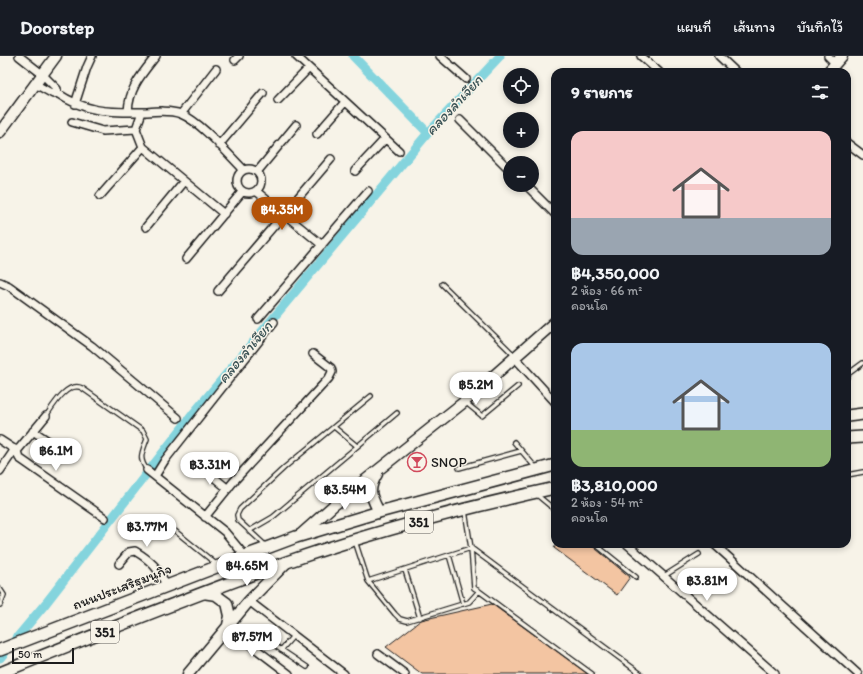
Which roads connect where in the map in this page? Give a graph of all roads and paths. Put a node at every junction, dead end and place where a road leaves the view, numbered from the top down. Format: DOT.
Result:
graph roads {
  1 [pos="18,56"];
  2 [pos="56,56"];
  3 [pos="92,56"];
  4 [pos="156,56"];
  5 [pos="296,56"];
  6 [pos="440,56"];
  7 [pos="641,56"];
  8 [pos="719,56"];
  9 [pos="835,58"];
  10 [pos="309,68"];
  11 [pos="654,68"];
  12 [pos="732,68"];
  13 [pos="830,68"];
  14 [pos="216,69"];
  15 [pos="42,74"];
  16 [pos="466,79"];
  17 [pos="35,84"];
  18 [pos="57,93"];
  19 [pos="263,93"];
  20 [pos="278,100"];
  21 [pos="345,102"];
  22 [pos="75,104"];
  23 [pos="128,112"];
  24 [pos="142,112"];
  25 [pos="181,114"];
  26 [pos="460,120"];
  27 [pos="72,122"];
  28 [pos="296,125"];
  29 [pos="136,129"];
  30 [pos="0,132"];
  31 [pos="316,134"];
  32 [pos="385,139"];
  33 [pos="219,146"];
  34 [pos="851,146"];
  35 [pos="143,147"];
  36 [pos="399,151"];
  37 [pos="863,155"];
  38 [pos="332,159"];
  39 [pos="503,163"];
  40 [pos="244,170"];
  41 [pos="355,171"];
  42 [pos="257,172"];
  43 [pos="184,181"];
  44 [pos="256,191"];
  45 [pos="368,191"];
  46 [pos="242,192"];
  47 [pos="533,192"];
  48 [pos="100,196"];
  49 [pos="551,210"];
  50 [pos="284,213"];
  51 [pos="224,214"];
  52 [pos="146,227"];
  53 [pos="322,245"];
  54 [pos="186,258"];
  55 [pos="0,282"];
  56 [pos="442,284"];
  57 [pos="218,290"];
  58 [pos="258,319"];
  59 [pos="274,322"];
  60 [pos="551,325"];
  61 [pos="313,354"];
  62 [pos="514,356"];
  63 [pos="863,363"];
  64 [pos="851,371"];
  65 [pos="518,386"];
  66 [pos="371,396"];
  67 [pos="551,398"];
  68 [pos="464,402"];
  69 [pos="397,413"];
  70 [pos="863,414"];
  71 [pos="46,416"];
  72 [pos="851,416"];
  73 [pos="178,418"];
  74 [pos="334,427"];
  75 [pos="33,431"];
  76 [pos="863,437"];
  77 [pos="851,438"];
  78 [pos="0,440"];
  79 [pos="514,442"];
  80 [pos="357,446"];
  81 [pos="16,450"];
  82 [pos="63,451"];
  83 [pos="521,451"];
  84 [pos="551,466"];
  85 [pos="459,468"];
  86 [pos="204,469"];
  87 [pos="380,469"];
  88 [pos="536,469"];
  89 [pos="0,472"];
  90 [pos="863,472"];
  91 [pos="152,474"];
  92 [pos="851,474"];
  93 [pos="228,489"];
  94 [pos="551,489"];
  95 [pos="535,493"];
  96 [pos="551,507"];
  97 [pos="465,510"];
  98 [pos="379,512"];
  99 [pos="205,517"];
  100 [pos="105,518"];
  101 [pos="164,522"];
  102 [pos="249,531"];
  103 [pos="296,538"];
  104 [pos="355,541"];
  105 [pos="267,548"];
  106 [pos="471,548"];
  107 [pos="600,548"];
  108 [pos="632,548"];
  109 [pos="718,548"];
  110 [pos="699,554"];
  111 [pos="449,555"];
  112 [pos="245,556"];
  113 [pos="286,563"];
  114 [pos="119,564"];
  115 [pos="218,566"];
  116 [pos="405,570"];
  117 [pos="664,576"];
  118 [pos="636,577"];
  119 [pos="368,581"];
  120 [pos="166,586"];
  121 [pos="0,589"];
  122 [pos="478,591"];
  123 [pos="203,593"];
  124 [pos="249,601"];
  125 [pos="463,604"];
  126 [pos="0,605"];
  127 [pos="420,618"];
  128 [pos="227,627"];
  129 [pos="253,632"];
  130 [pos="294,635"];
  131 [pos="0,650"];
  132 [pos="281,650"];
  133 [pos="378,654"];
  134 [pos="307,668"];
  135 [pos="6,673"];
  136 [pos="188,674"];
  137 [pos="289,674"];
  138 [pos="344,674"];
  139 [pos="405,674"];
  140 [pos="592,674"];
  141 [pos="641,674"];
  142 [pos="775,674"];
  143 [pos="858,674"];
  1 -- 15 [label="street"];
  2 -- 15 [label="street"];
  3 -- 22 [label="street"];
  4 -- 23 [label="street"];
  5 -- 10 [label="street"];
  6 -- 16 [label="street"];
  7 -- 11 [label="street"];
  8 -- 12 [label="street"];
  9 -- 13 [label="street"];
  10 -- 20 [label="street"];
  10 -- 21 [label="street"];
  14 -- 25 [label="street"];
  15 -- 17 [label="street"];
  15 -- 18 [label="street"];
  17 -- 18 [label="street"];
  17 -- 30 [label="street"];
  18 -- 22 [label="street"];
  19 -- 33 [label="street"];
  21 -- 31 [label="street"];
  21 -- 32 [label="street"];
  22 -- 23 [label="street"];
  23 -- 24 [label="street"];
  24 -- 25 [label="street"];
  24 -- 29 [label="street"];
  25 -- 33 [label="street"];
  26 -- 39 [label="street"];
  27 -- 29 [label="street"];
  28 -- 42 [label="street"];
  29 -- 35 [label="street"];
  32 -- 36 [label="street"];
  32 -- 41 [label="street"];
  33 -- 40 [label="street"];
  34 -- 37 [label="street"];
  35 -- 43 [label="street"];
  35 -- 48 [label="street"];
  38 -- 50 [label="street"];
  40 -- 42 [label="street"];
  40 -- 46 [label="street"];
  42 -- 44 [label="street"];
  43 -- 51 [label="street"];
  43 -- 52 [label="street"];
  44 -- 46 [label="street"];
  44 -- 50 [label="street"];
  45 -- 53 [label="street"];
  46 -- 51 [label="street"];
  47 -- 49 [label="street"];
  50 -- 53 [label="street"];
  50 -- 57 [label="street"];
  51 -- 54 [label="street"];
  53 -- 58 [label="street"];
  55 -- 73 [label="street"];
  56 -- 62 [label="lane"];
  59 -- 91 [label="street"];
  60 -- 62 [label="street"];
  61 -- 93 [label="street"];
  62 -- 67 [label="street"];
  62 -- 68 [label="street"];
  63 -- 64 [label="lane"];
  65 -- 68 [label="lane"];
  66 -- 74 [label="lane"];
  68 -- 87 [label="street"];
  69 -- 80 [label="lane"];
  70 -- 72 [label="main road"];
  71 -- 75 [label="street"];
  71 -- 91 [label="lane"];
  74 -- 80 [label="lane"];
  74 -- 102 [label="lane"];
  75 -- 81 [label="street"];
  75 -- 82 [label="street"];
  76 -- 77 [label="main road"];
  78 -- 81 [label="street"];
  79 -- 83 [label="lane"];
  80 -- 102 [label="lane"];
  81 -- 89 [label="street"];
  81 -- 100 [label="street"];
  83 -- 85 [label="lane"];
  83 -- 88 [label="lane"];
  84 -- 88 [label="main road, ถนนประเสริฐมนูกิจ / 351"];
  86 -- 93 [label="street"];
  87 -- 98 [label="street"];
  87 -- 103 [label="street"];
  88 -- 98 [label="main road, ถนนประเสริฐมนูกิจ / 351"];
  90 -- 92 [label="lane"];
  91 -- 99 [label="street"];
  93 -- 99 [label="street"];
  94 -- 95 [label="main road, 351"];
  95 -- 96 [label="lane"];
  95 -- 97 [label="main road, 351"];
  97 -- 104 [label="main road, 351"];
  97 -- 106 [label="lane"];
  98 -- 103 [label="main road, ถนนประเสริฐมนูกิจ / 351"];
  99 -- 112 [label="street"];
  101 -- 115 [label="lane"];
  102 -- 105 [label="lane"];
  103 -- 105 [label="main road, ถนนประเสริฐมนูกิจ / 351"];
  104 -- 113 [label="main road, 351"];
  104 -- 119 [label="lane"];
  105 -- 112 [label="main road, ถนนประเสริฐมนูกิจ / 351"];
  106 -- 111 [label="lane"];
  106 -- 122 [label="lane"];
  106 -- 141 [label="lane"];
  107 -- 118 [label="lane"];
  108 -- 117 [label="street"];
  109 -- 143 [label="street"];
  110 -- 117 [label="lane"];
  111 -- 116 [label="lane"];
  111 -- 125 [label="lane"];
  112 -- 115 [label="main road, ถนนประเสริฐมนูกิจ / 351"];
  113 -- 123 [label="main road, 351"];
  113 -- 124 [label="street"];
  114 -- 120 [label="street"];
  115 -- 120 [label="main road, ถนนประเสริฐมนูกิจ / 351"];
  116 -- 119 [label="lane"];
  116 -- 127 [label="lane"];
  117 -- 142 [label="street"];
  119 -- 127 [label="lane"];
  120 -- 131 [label="main road, ถนนประเสริฐมนูกิจ / 351"];
  121 -- 126 [label="lane"];
  122 -- 125 [label="lane"];
  122 -- 140 [label="lane"];
  123 -- 128 [label="street"];
  123 -- 135 [label="main road, 351"];
  124 -- 128 [label="street"];
  124 -- 130 [label="street"];
  125 -- 127 [label="lane"];
  128 -- 136 [label="street"];
  128 -- 137 [label="street"];
  129 -- 132 [label="lane"];
  130 -- 132 [label="lane"];
  130 -- 138 [label="street"];
  132 -- 134 [label="lane"];
  133 -- 139 [label="street"];
}
